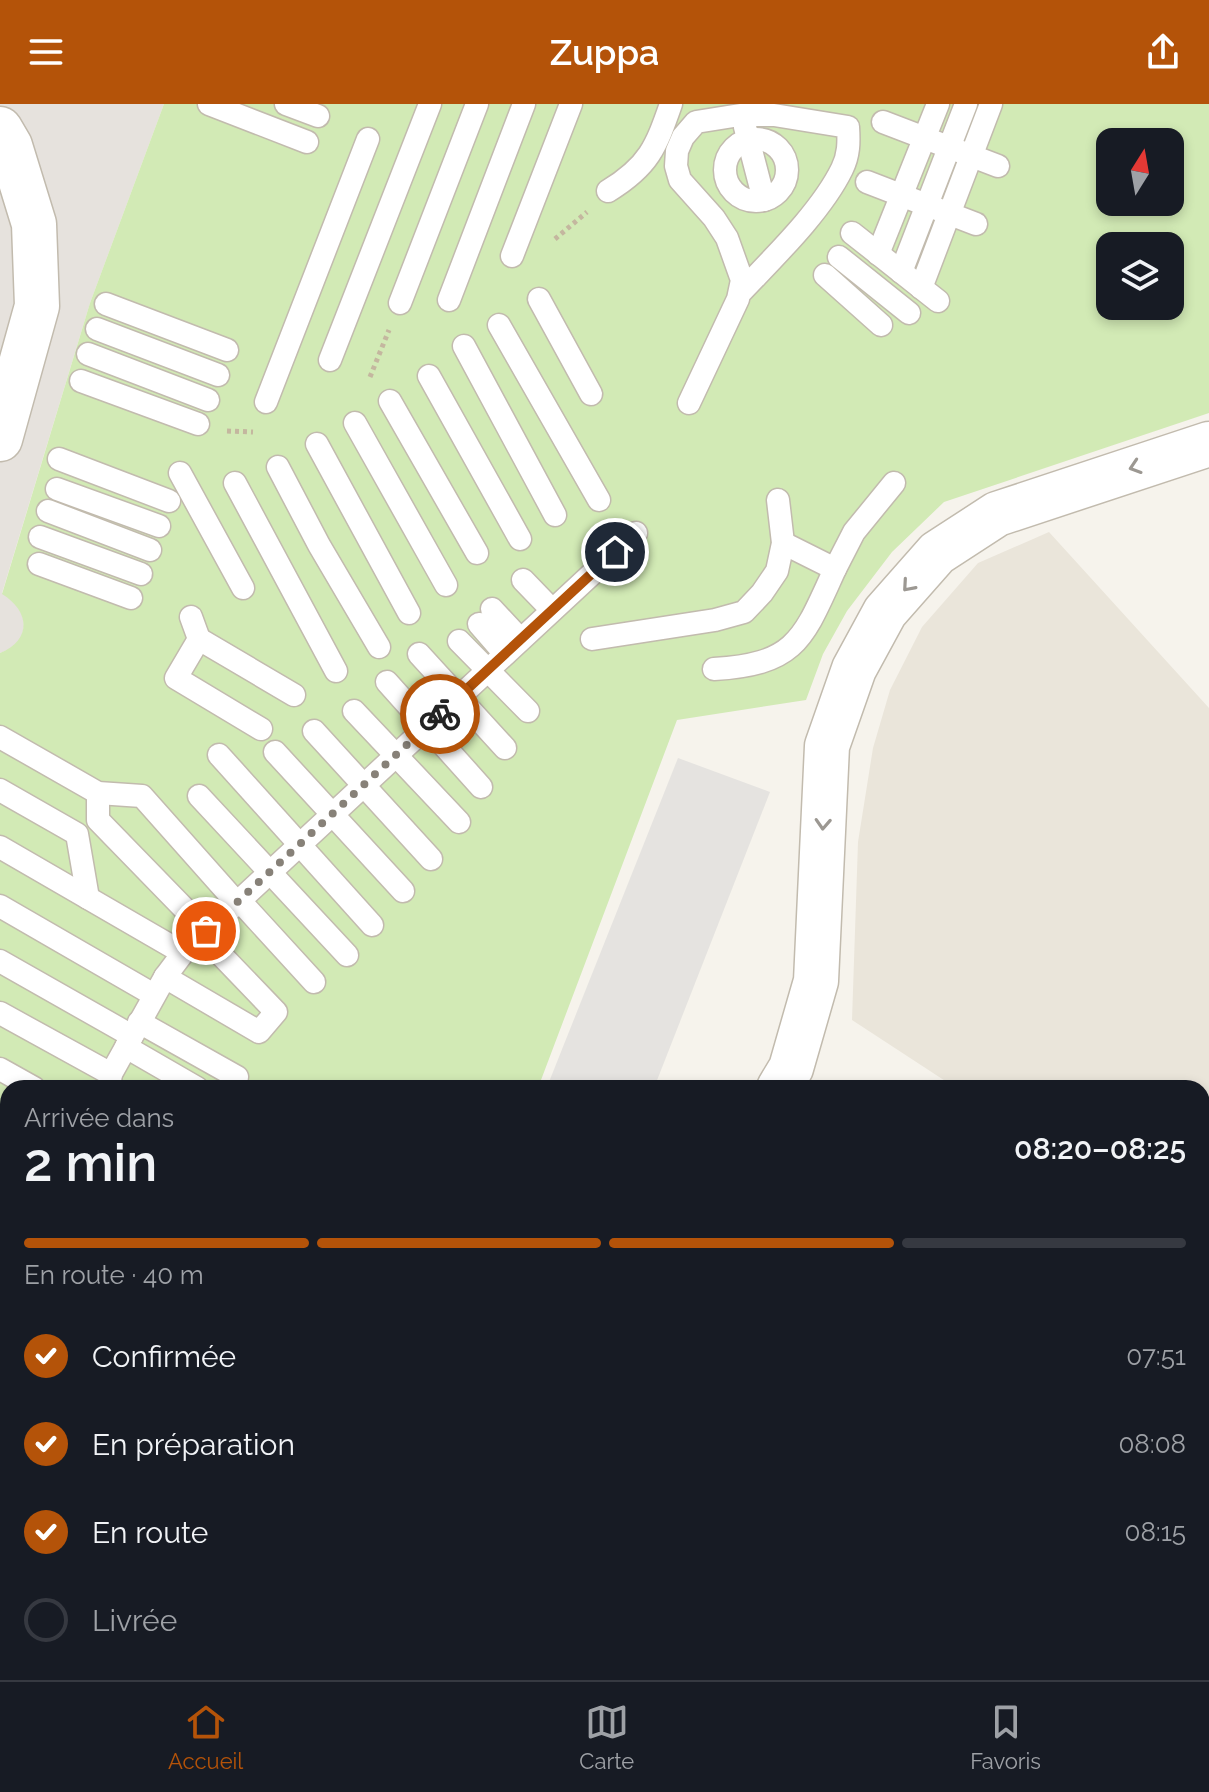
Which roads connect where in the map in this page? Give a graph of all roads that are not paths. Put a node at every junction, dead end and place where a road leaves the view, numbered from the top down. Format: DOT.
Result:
graph roads {
  1 [pos="209,104"];
  2 [pos="286,104"];
  3 [pos="430,104"];
  4 [pos="477,104"];
  5 [pos="524,104"];
  6 [pos="571,104"];
  7 [pos="671,104"];
  8 [pos="842,104"];
  9 [pos="938,104"];
  10 [pos="966,104"];
  11 [pos="991,104"];
  12 [pos="739,110"];
  13 [pos="775,110"];
  14 [pos="318,116"];
  15 [pos="883,122"];
  16 [pos="848,127"];
  17 [pos="0,129"];
  18 [pos="925,137"];
  19 [pos="368,139"];
  20 [pos="749,139"];
  21 [pos="307,142"];
  22 [pos="949,147"];
  23 [pos="971,155"];
  24 [pos="998,166"];
  25 [pos="867,182"];
  26 [pos="608,191"];
  27 [pos="902,195"];
  28 [pos="764,200"];
  29 [pos="927,205"];
  30 [pos="949,214"];
  31 [pos="976,224"];
  32 [pos="852,233"];
  33 [pos="878,254"];
  34 [pos="512,256"];
  35 [pos="839,257"];
  36 [pos="901,272"];
  37 [pos="825,275"];
  38 [pos="740,293"];
  39 [pos="539,299"];
  40 [pos="449,300"];
  41 [pos="400,303"];
  42 [pos="106,304"];
  43 [pos="909,313"];
  44 [pos="499,325"];
  45 [pos="881,325"];
  46 [pos="97,329"];
  47 [pos="464,346"];
  48 [pos="227,350"];
  49 [pos="88,354"];
  50 [pos="330,360"];
  51 [pos="218,375"];
  52 [pos="429,376"];
  53 [pos="81,381"];
  54 [pos="591,394"];
  55 [pos="208,400"];
  56 [pos="390,401"];
  57 [pos="266,402"];
  58 [pos="689,403"];
  59 [pos="355,423"];
  60 [pos="198,424"];
  61 [pos="0,439"];
  62 [pos="317,444"];
  63 [pos="1209,444"];
  64 [pos="59,459"];
  65 [pos="278,467"];
  66 [pos="180,473"];
  67 [pos="235,483"];
  68 [pos="894,483"];
  69 [pos="57,489"];
  70 [pos="599,500"];
  71 [pos="778,500"];
  72 [pos="169,501"];
  73 [pos="48,511"];
  74 [pos="555,515"];
  75 [pos="159,526"];
  76 [pos="636,533"];
  77 [pos="40,537"];
  78 [pos="520,539"];
  79 [pos="783,543"];
  80 [pos="150,550"];
  81 [pos="477,553"];
  82 [pos="39,564"];
  83 [pos="835,569"];
  84 [pos="141,574"];
  85 [pos="523,580"];
  86 [pos="446,585"];
  87 [pos="243,588"];
  88 [pos="131,598"];
  89 [pos="552,610"];
  90 [pos="409,613"];
  91 [pos="485,616"];
  92 [pos="191,617"];
  93 [pos="199,639"];
  94 [pos="592,639"];
  95 [pos="459,641"];
  96 [pos="513,646"];
  97 [pos="379,647"];
  98 [pos="419,654"];
  99 [pos="714,669"];
  100 [pos="488,670"];
  101 [pos="336,671"];
  102 [pos="387,682"];
  103 [pos="294,695"];
  104 [pos="459,697"];
  105 [pos="354,711"];
  106 [pos="528,711"];
  107 [pos="427,726"];
  108 [pos="261,729"];
  109 [pos="314,731"];
  110 [pos="0,737"];
  111 [pos="505,748"];
  112 [pos="275,752"];
  113 [pos="219,755"];
  114 [pos="396,756"];
  115 [pos="363,785"];
  116 [pos="481,787"];
  117 [pos="0,790"];
  118 [pos="98,793"];
  119 [pos="199,796"];
  120 [pos="332,814"];
  121 [pos="459,822"];
  122 [pos="300,844"];
  123 [pos="0,847"];
  124 [pos="431,859"];
  125 [pos="270,872"];
  126 [pos="403,891"];
  127 [pos="88,898"];
  128 [pos="238,902"];
  129 [pos="0,906"];
  130 [pos="372,925"];
  131 [pos="204,933"];
  132 [pos="183,953"];
  133 [pos="347,955"];
  134 [pos="0,961"];
  135 [pos="314,982"];
  136 [pos="159,986"];
  137 [pos="0,1013"];
  138 [pos="132,1035"];
  139 [pos="0,1069"];
  140 [pos="20,1080"];
  141 [pos="108,1080"];
  142 [pos="110,1080"];
  143 [pos="187,1080"];
  144 [pos="235,1080"];
  145 [pos="784,1080"];
  1 -- 21 [label="lane"];
  2 -- 14 [label="lane"];
  3 -- 50 [label="lane"];
  4 -- 41 [label="lane"];
  5 -- 40 [label="lane"];
  6 -- 34 [label="lane"];
  7 -- 26 [label="lane"];
  8 -- 16 [label="lane"];
  9 -- 18 [label="lane"];
  10 -- 22 [label="lane"];
  11 -- 23 [label="lane"];
  12 -- 13 [label="lane"];
  12 -- 20 [label="lane"];
  12 -- 38 [label="lane"];
  13 -- 16 [label="lane"];
  15 -- 18 [label="lane"];
  16 -- 38 [label="lane"];
  17 -- 61 [label="street"];
  18 -- 22 [label="lane"];
  18 -- 27 [label="lane"];
  19 -- 57 [label="lane"];
  20 -- 28 [label="lane"];
  20 -- 28 [label="lane"];
  20 -- 28 [label="lane"];
  22 -- 23 [label="lane"];
  22 -- 29 [label="lane"];
  23 -- 24 [label="lane"];
  23 -- 30 [label="lane"];
  25 -- 27 [label="lane"];
  27 -- 29 [label="lane"];
  27 -- 33 [label="lane"];
  29 -- 30 [label="lane"];
  29 -- 36 [label="lane"];
  30 -- 31 [label="lane"];
  30 -- 36 [label="lane"];
  32 -- 33 [label="lane"];
  33 -- 36 [label="lane"];
  35 -- 43 [label="lane"];
  37 -- 45 [label="lane"];
  38 -- 58 [label="lane"];
  39 -- 54 [label="lane"];
  42 -- 48 [label="lane"];
  44 -- 70 [label="lane"];
  46 -- 51 [label="lane"];
  47 -- 74 [label="lane"];
  49 -- 55 [label="lane"];
  52 -- 78 [label="lane"];
  53 -- 60 [label="lane"];
  56 -- 81 [label="lane"];
  59 -- 86 [label="lane"];
  62 -- 90 [label="lane"];
  63 -- 145 [label="street, one-way"];
  64 -- 72 [label="lane"];
  65 -- 97 [label="lane"];
  66 -- 87 [label="lane"];
  67 -- 101 [label="lane"];
  68 -- 83 [label="lane"];
  69 -- 75 [label="lane"];
  71 -- 79 [label="lane"];
  73 -- 80 [label="lane"];
  76 -- 89 [label="lane"];
  77 -- 84 [label="lane"];
  79 -- 83 [label="lane"];
  79 -- 94 [label="lane"];
  82 -- 88 [label="lane"];
  83 -- 99 [label="lane"];
  85 -- 89 [label="lane"];
  89 -- 96 [label="lane"];
  91 -- 96 [label="lane"];
  92 -- 93 [label="lane"];
  93 -- 103 [label="lane"];
  93 -- 108 [label="lane"];
  95 -- 100 [label="lane"];
  96 -- 100 [label="lane"];
  98 -- 104 [label="lane"];
  100 -- 104 [label="lane"];
  100 -- 106 [label="lane"];
  102 -- 107 [label="lane"];
  104 -- 107 [label="lane"];
  104 -- 111 [label="lane"];
  105 -- 114 [label="lane"];
  107 -- 114 [label="lane"];
  107 -- 116 [label="lane"];
  109 -- 115 [label="lane"];
  110 -- 118 [label="lane"];
  112 -- 120 [label="lane"];
  113 -- 122 [label="lane"];
  114 -- 115 [label="lane"];
  114 -- 121 [label="lane"];
  115 -- 120 [label="lane"];
  115 -- 124 [label="lane"];
  117 -- 127 [label="lane"];
  118 -- 128 [label="lane"];
  118 -- 131 [label="lane"];
  119 -- 125 [label="lane"];
  120 -- 122 [label="lane"];
  120 -- 126 [label="lane"];
  122 -- 125 [label="lane"];
  122 -- 130 [label="lane"];
  123 -- 127 [label="lane"];
  125 -- 128 [label="lane"];
  125 -- 133 [label="lane"];
  127 -- 132 [label="lane"];
  128 -- 131 [label="lane"];
  128 -- 135 [label="lane"];
  129 -- 136 [label="lane"];
  131 -- 132 [label="lane"];
  131 -- 136 [label="lane"];
  132 -- 136 [label="lane"];
  134 -- 138 [label="lane"];
  136 -- 138 [label="lane"];
  137 -- 141 [label="lane"];
  138 -- 142 [label="lane"];
  138 -- 143 [label="lane"];
  138 -- 144 [label="lane"];
  139 -- 140 [label="lane"];
}
